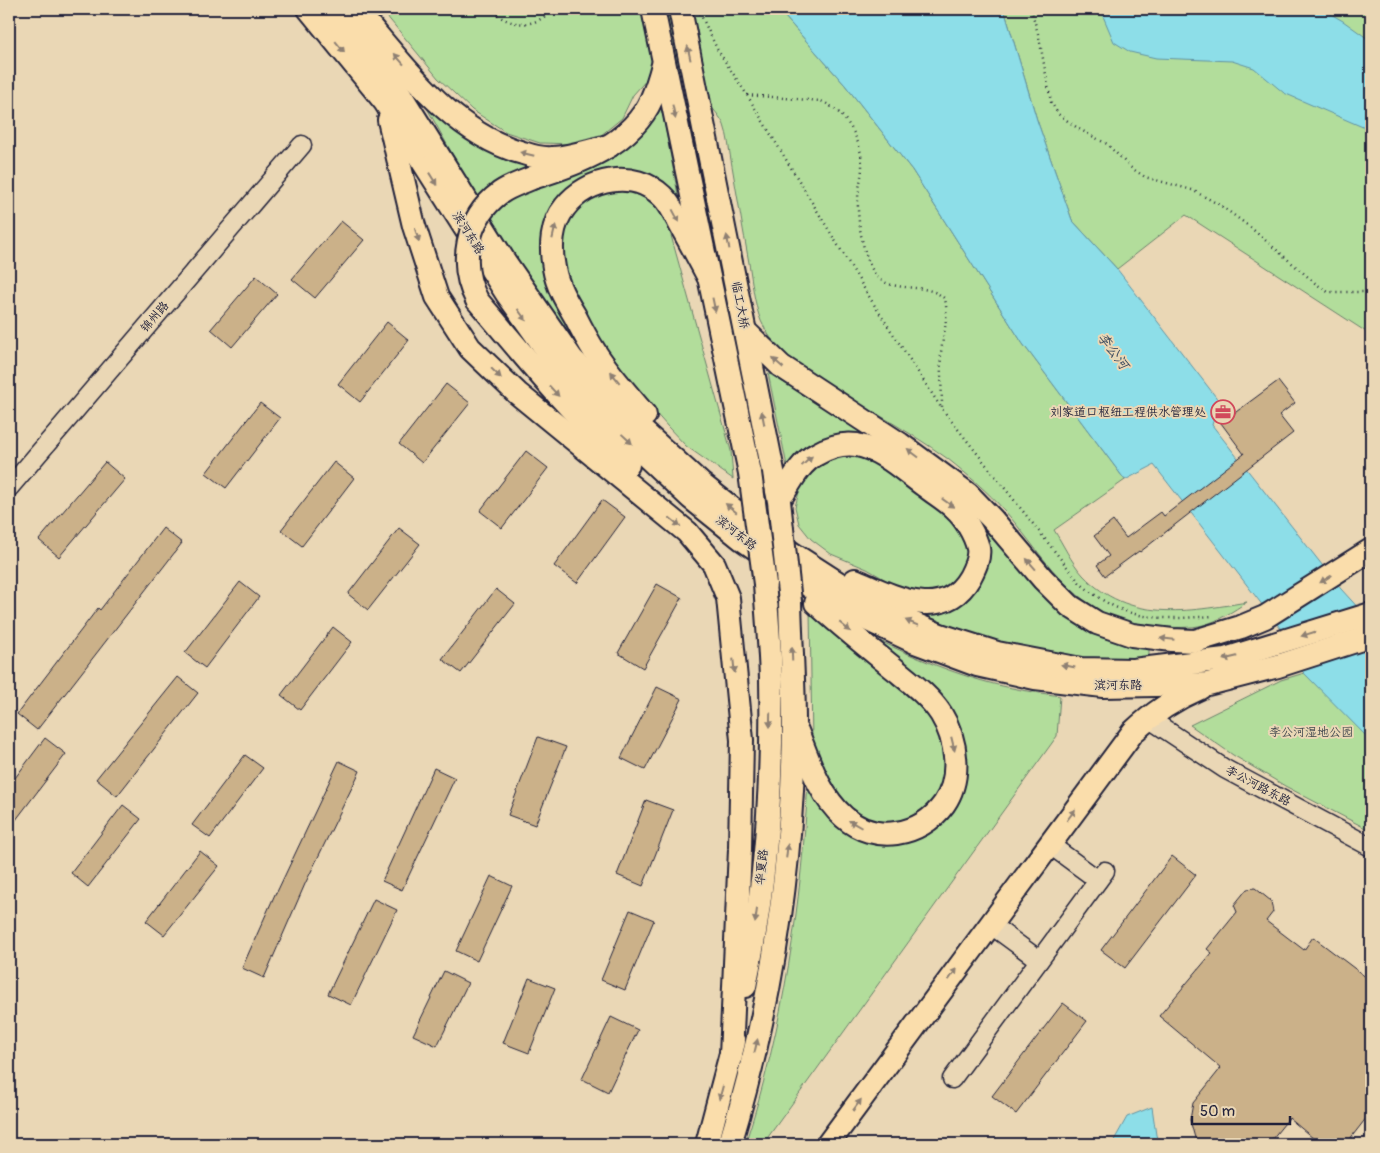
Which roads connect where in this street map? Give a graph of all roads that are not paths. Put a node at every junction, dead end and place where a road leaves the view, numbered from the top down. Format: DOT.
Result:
graph roads {
  1 [pos="309,9"];
  2 [pos="328,9"];
  3 [pos="356,9"];
  4 [pos="652,9"];
  5 [pos="680,9"];
  6 [pos="664,64"];
  7 [pos="384,102"];
  8 [pos="302,145"];
  9 [pos="609,146"];
  10 [pos="709,278"];
  11 [pos="746,332"];
  12 [pos="700,483"];
  13 [pos="9,488"];
  14 [pos="779,501"];
  15 [pos="742,539"];
  16 [pos="1369,552"];
  17 [pos="793,554"];
  18 [pos="770,559"];
  19 [pos="766,584"];
  20 [pos="790,602"];
  21 [pos="1371,614"];
  22 [pos="1371,636"];
  23 [pos="1277,655"];
  24 [pos="1208,684"];
  25 [pos="1148,718"];
  26 [pos="794,724"];
  27 [pos="1049,844"];
  28 [pos="1371,847"];
  29 [pos="990,924"];
  30 [pos="1039,960"];
  31 [pos="731,1056"];
  32 [pos="952,1079"];
  33 [pos="706,1144"];
  34 [pos="730,1144"];
  35 [pos="828,1144"];
  1 -- 7 [label="main road, 滨河东路, one-way"];
  2 -- 12 [label="main road, 滨河东路"];
  9 -- 3 [label="main road, one-way"];
  4 -- 6 [label="main road, 临工大桥"];
  11 -- 5 [label="main road, 临工大桥, one-way"];
  6 -- 9 [label="main road"];
  6 -- 10 [label="main road, 临工大桥, one-way"];
  7 -- 15 [label="main road, 滨河东路, one-way"];
  7 -- 31 [label="main road, one-way"];
  8 -- 13 [label="street, 锦州路"];
  9 -- 15 [label="main road, one-way, bridge"];
  12 -- 10 [label="main road, one-way"];
  10 -- 19 [label="main road, 临工大桥, one-way, bridge"];
  14 -- 11 [label="main road, 临工大桥, one-way"];
  16 -- 11 [label="main road, one-way"];
  17 -- 12 [label="main road, 滨河东路, one-way"];
  14 -- 17 [label="main road, one-way"];
  14 -- 20 [label="main road, 临工大桥, bridge"];
  15 -- 18 [label="main road, 滨河东路"];
  23 -- 17 [label="main road, 滨河东路, one-way"];
  18 -- 24 [label="main road, 滨河东路"];
  18 -- 26 [label="main road, one-way"];
  19 -- 31 [label="main road, 华夏路, one-way"];
  26 -- 20 [label="main road, 华夏路, one-way"];
  21 -- 23 [label="main road, 滨河东路, one-way"];
  22 -- 23 [label="main road, 滨河东路"];
  23 -- 24 [label="main road, 滨河东路"];
  24 -- 25 [label="main road"];
  27 -- 25 [label="main road, one-way"];
  25 -- 28 [label="street, 李公河路东路"];
  34 -- 26 [label="main road, 华夏路, one-way"];
  27 -- 29 [label="main road"];
  27 -- 30 [label="street"];
  29 -- 30 [label="street"];
  35 -- 29 [label="main road, one-way"];
  30 -- 32 [label="street"];
  31 -- 33 [label="main road, 华夏路, one-way"];
}
